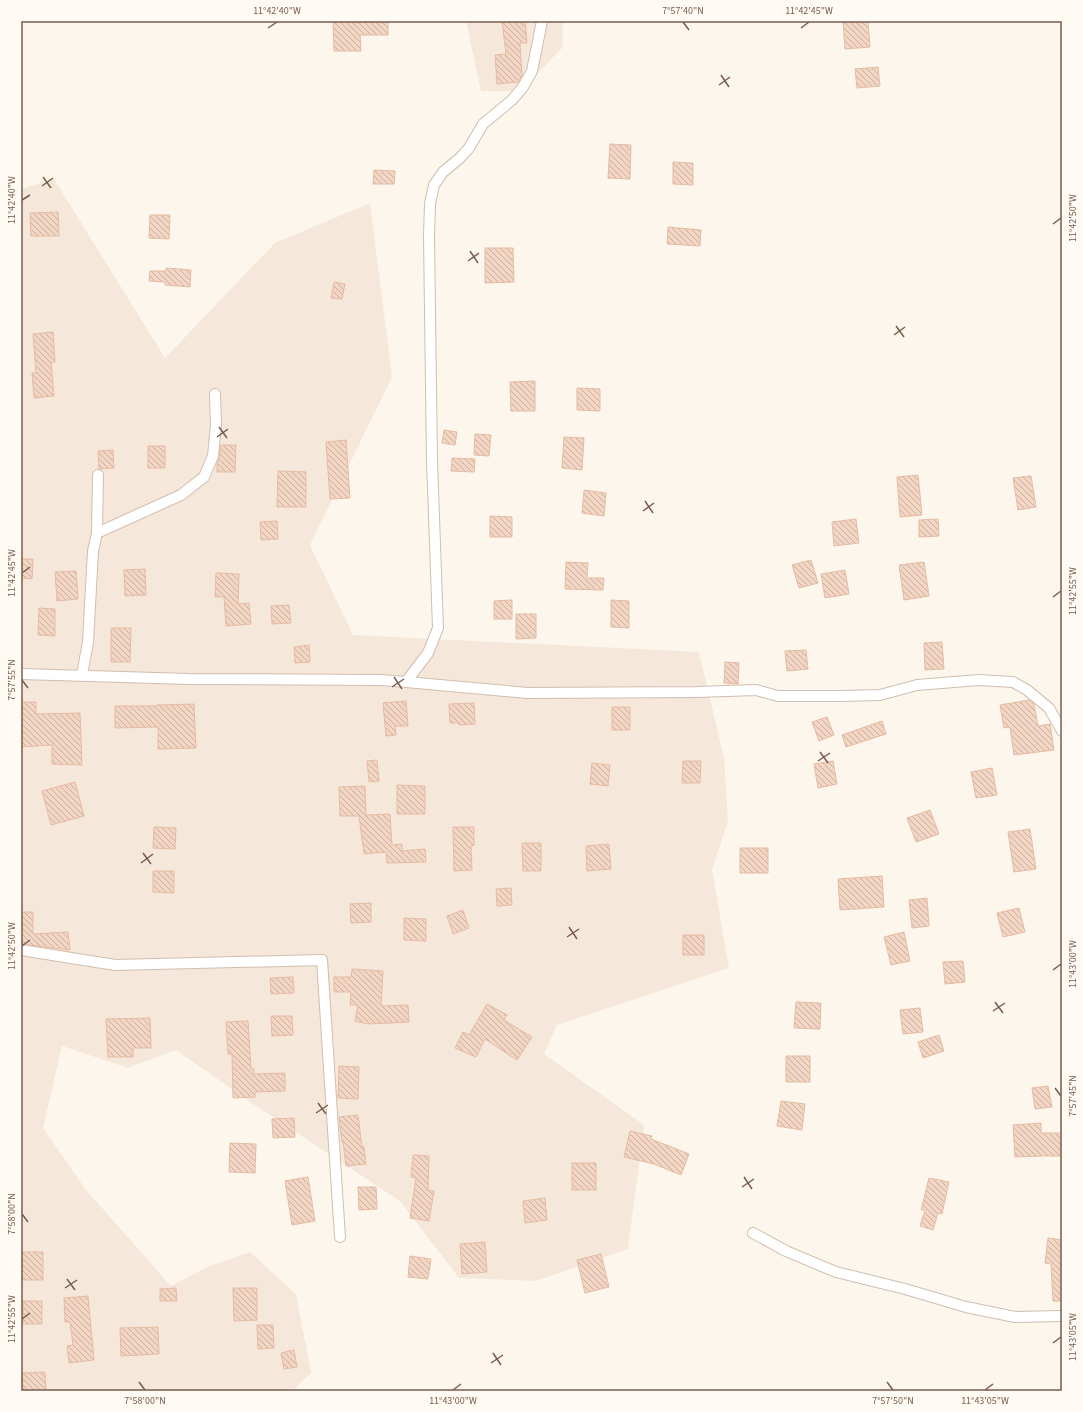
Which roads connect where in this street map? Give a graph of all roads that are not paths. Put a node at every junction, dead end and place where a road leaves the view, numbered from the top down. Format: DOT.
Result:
graph roads {
  1 [pos="542,21"];
  2 [pos="215,394"];
  3 [pos="98,475"];
  4 [pos="97,533"];
  5 [pos="21,674"];
  6 [pos="82,676"];
  7 [pos="406,682"];
  8 [pos="1062,731"];
  9 [pos="21,950"];
  10 [pos="754,1234"];
  11 [pos="340,1237"];
  12 [pos="1062,1316"];
  1 -- 7 [label="street"];
  2 -- 4 [label="street"];
  3 -- 4 [label="street"];
  4 -- 6 [label="street"];
  5 -- 6 [label="street"];
  6 -- 7 [label="street"];
  7 -- 8 [label="street"];
  9 -- 11 [label="street"];
  10 -- 12 [label="street"];
}
